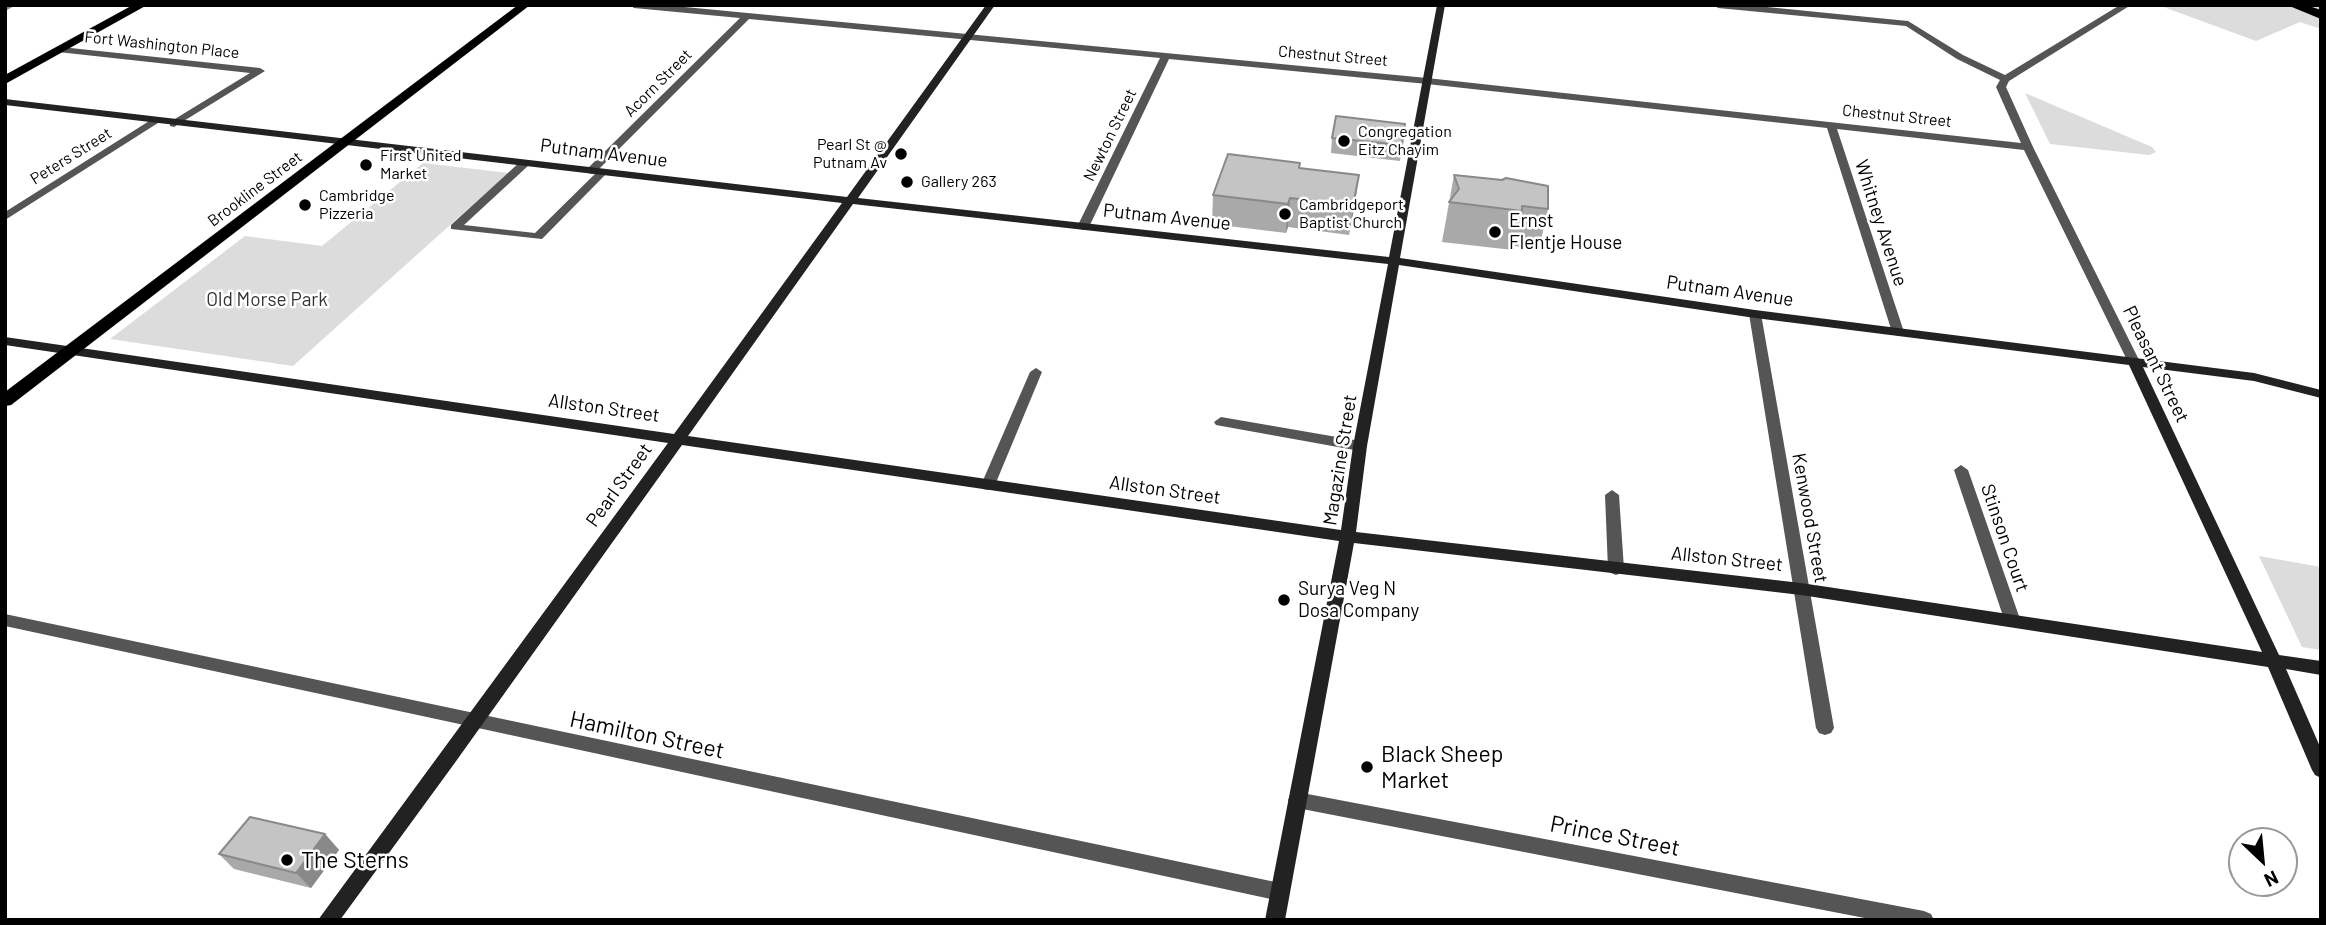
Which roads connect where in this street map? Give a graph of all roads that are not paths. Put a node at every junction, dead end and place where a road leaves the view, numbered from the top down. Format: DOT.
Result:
graph roads {
  1 [pos="142,5"];
  2 [pos="525,5"];
  3 [pos="634,5"];
  4 [pos="991,5"];
  5 [pos="1441,5"];
  6 [pos="1718,5"];
  7 [pos="2127,5"];
  8 [pos="2294,5"];
  9 [pos="647,6"];
  10 [pos="2321,15"];
  11 [pos="747,16"];
  12 [pos="966,38"];
  13 [pos="61,50"];
  14 [pos="1166,56"];
  15 [pos="2005,79"];
  16 [pos="5,80"];
  17 [pos="1427,81"];
  18 [pos="5,102"];
  19 [pos="154,121"];
  20 [pos="174,124"];
  21 [pos="1831,125"];
  22 [pos="346,141"];
  23 [pos="2028,147"];
  24 [pos="525,163"];
  25 [pos="596,172"];
  26 [pos="851,200"];
  27 [pos="5,217"];
  28 [pos="1083,227"];
  29 [pos="1394,261"];
  30 [pos="1755,314"];
  31 [pos="1898,332"];
  32 [pos="5,341"];
  33 [pos="71,351"];
  34 [pos="2133,360"];
  35 [pos="1036,372"];
  36 [pos="2321,394"];
  37 [pos="5,401"];
  38 [pos="1222,422"];
  39 [pos="678,440"];
  40 [pos="1360,446"];
  41 [pos="1961,470"];
  42 [pos="988,485"];
  43 [pos="1612,495"];
  44 [pos="1348,537"];
  45 [pos="1616,569"];
  46 [pos="1801,589"];
  47 [pos="2012,619"];
  48 [pos="5,620"];
  49 [pos="2274,660"];
  50 [pos="2321,668"];
  51 [pos="476,721"];
  52 [pos="1825,728"];
  53 [pos="2321,770"];
  54 [pos="1297,800"];
  55 [pos="1280,891"];
  56 [pos="328,920"];
  57 [pos="1275,920"];
  58 [pos="1924,920"];
  1 -- 13 [label="main road"];
  2 -- 22 [label="main road, Brookline Street"];
  3 -- 9 [label="street, Chestnut Street"];
  4 -- 12 [label="street, Pearl Street"];
  5 -- 17 [label="street, Magazine Street"];
  6 -- 15 [label="street"];
  7 -- 15 [label="street"];
  8 -- 10 [label="highway"];
  9 -- 11 [label="street, Chestnut Street"];
  11 -- 12 [label="street, Chestnut Street"];
  11 -- 25 [label="street, Acorn Street"];
  12 -- 14 [label="street, Chestnut Street"];
  12 -- 26 [label="street, Pearl Street"];
  13 -- 16 [label="main road"];
  13 -- 20 [label="street, Fort Washington Place"];
  14 -- 17 [label="street, Chestnut Street"];
  14 -- 28 [label="street, Newton Street"];
  15 -- 23 [label="street, Pleasant Street"];
  17 -- 21 [label="street, Chestnut Street"];
  17 -- 29 [label="street, Magazine Street"];
  18 -- 19 [label="street, Putnam Avenue"];
  19 -- 20 [label="street, Putnam Avenue"];
  19 -- 27 [label="street, Peters Street"];
  20 -- 22 [label="street, Putnam Avenue"];
  21 -- 23 [label="street, Chestnut Street"];
  21 -- 31 [label="street, Whitney Avenue"];
  22 -- 24 [label="street, Putnam Avenue"];
  22 -- 33 [label="main road, Brookline Street"];
  23 -- 34 [label="street, Pleasant Street"];
  24 -- 25 [label="street, Putnam Avenue"];
  24 -- 25 [label="street, Acorn Street"];
  25 -- 26 [label="street, Putnam Avenue"];
  26 -- 28 [label="street, Putnam Avenue"];
  26 -- 39 [label="street, Pearl Street"];
  28 -- 29 [label="street, Putnam Avenue"];
  29 -- 30 [label="street, Putnam Avenue"];
  29 -- 40 [label="street, Magazine Street"];
  30 -- 31 [label="street, Putnam Avenue"];
  30 -- 46 [label="street, Kenwood Street"];
  31 -- 34 [label="street, Putnam Avenue"];
  32 -- 33 [label="street, Allston Street"];
  33 -- 37 [label="main road, Brookline Street"];
  33 -- 39 [label="street, Allston Street"];
  34 -- 36 [label="street, Putnam Avenue"];
  34 -- 49 [label="street, Pleasant Street"];
  35 -- 42 [label="street"];
  38 -- 40 [label="street"];
  39 -- 42 [label="street, Allston Street"];
  39 -- 51 [label="street, Pearl Street"];
  40 -- 44 [label="street, Magazine Street"];
  41 -- 47 [label="street, Stinson Court"];
  42 -- 44 [label="street, Allston Street"];
  43 -- 45 [label="street"];
  44 -- 45 [label="street, Allston Street"];
  44 -- 54 [label="street, Magazine Street"];
  45 -- 46 [label="street, Allston Street"];
  46 -- 47 [label="street, Allston Street"];
  46 -- 52 [label="street, Kenwood Street"];
  47 -- 49 [label="street, Allston Street"];
  48 -- 51 [label="street, Hamilton Street"];
  49 -- 50 [label="street, Allston Street"];
  49 -- 53 [label="street, Pleasant Street"];
  51 -- 55 [label="street, Hamilton Street"];
  51 -- 56 [label="street, Pearl Street"];
  54 -- 55 [label="street, Magazine Street"];
  54 -- 58 [label="street, Prince Street"];
  55 -- 57 [label="street, Magazine Street"];
}
